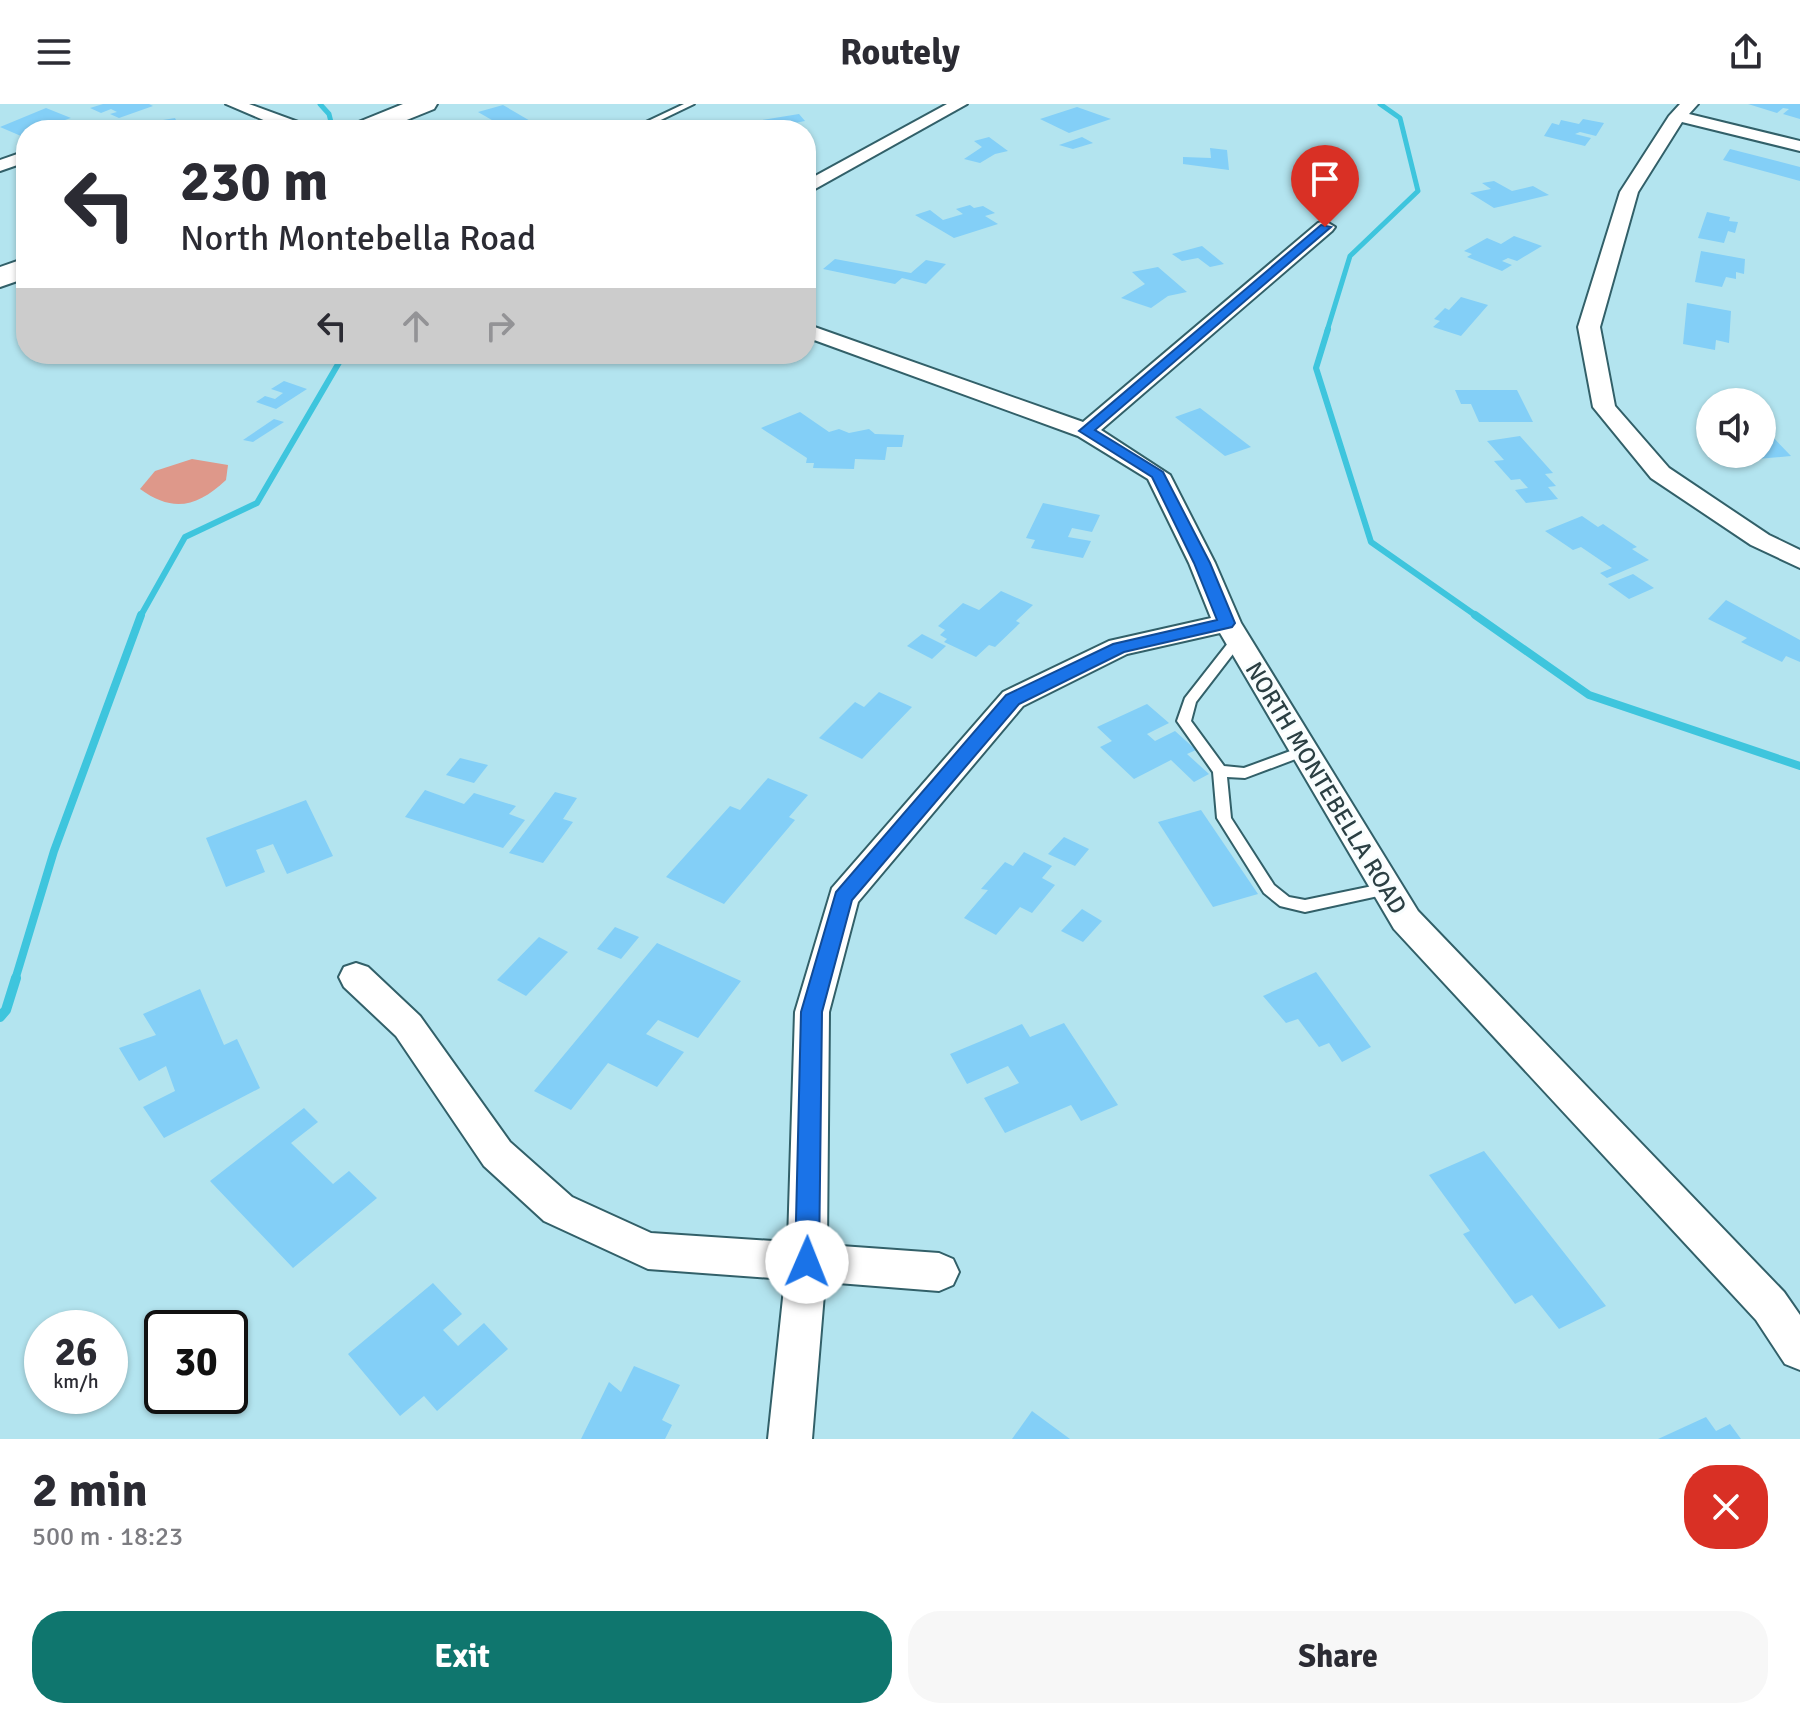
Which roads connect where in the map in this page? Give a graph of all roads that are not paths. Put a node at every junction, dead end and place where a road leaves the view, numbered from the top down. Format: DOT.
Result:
graph roads {
  1 [pos="234,104"];
  2 [pos="425,104"];
  3 [pos="690,104"];
  4 [pos="959,104"];
  5 [pos="1683,110"];
  6 [pos="276,120"];
  7 [pos="385,120"];
  8 [pos="648,120"];
  9 [pos="1800,146"];
  10 [pos="816,183"];
  11 [pos="1325,227"];
  12 [pos="816,334"];
  13 [pos="1086,431"];
  14 [pos="1800,560"];
  15 [pos="1232,632"];
  16 [pos="1304,751"];
  17 [pos="1220,771"];
  18 [pos="1387,889"];
  19 [pos="356,977"];
  20 [pos="807,1262"];
  21 [pos="939,1272"];
  22 [pos="1800,1350"];
  23 [pos="790,1439"];
  1 -- 6 [label="street"];
  2 -- 7 [label="main road"];
  3 -- 8 [label="lane"];
  4 -- 10 [label="street"];
  5 -- 9 [label="street"];
  5 -- 14 [label="street"];
  11 -- 13 [label="street"];
  12 -- 13 [label="street, NORTH MONTEBELLA ROAD"];
  13 -- 15 [label="street, NORTH MONTEBELLA ROAD"];
  15 -- 16 [label="street, NORTH MONTEBELLA ROAD"];
  15 -- 17 [label="lane"];
  15 -- 20 [label="street"];
  16 -- 17 [label="lane"];
  16 -- 18 [label="street, NORTH MONTEBELLA ROAD"];
  17 -- 18 [label="lane"];
  18 -- 22 [label="street, NORTH MONTEBELLA ROAD"];
  19 -- 20 [label="street"];
  20 -- 21 [label="street"];
  20 -- 23 [label="street"];
}
